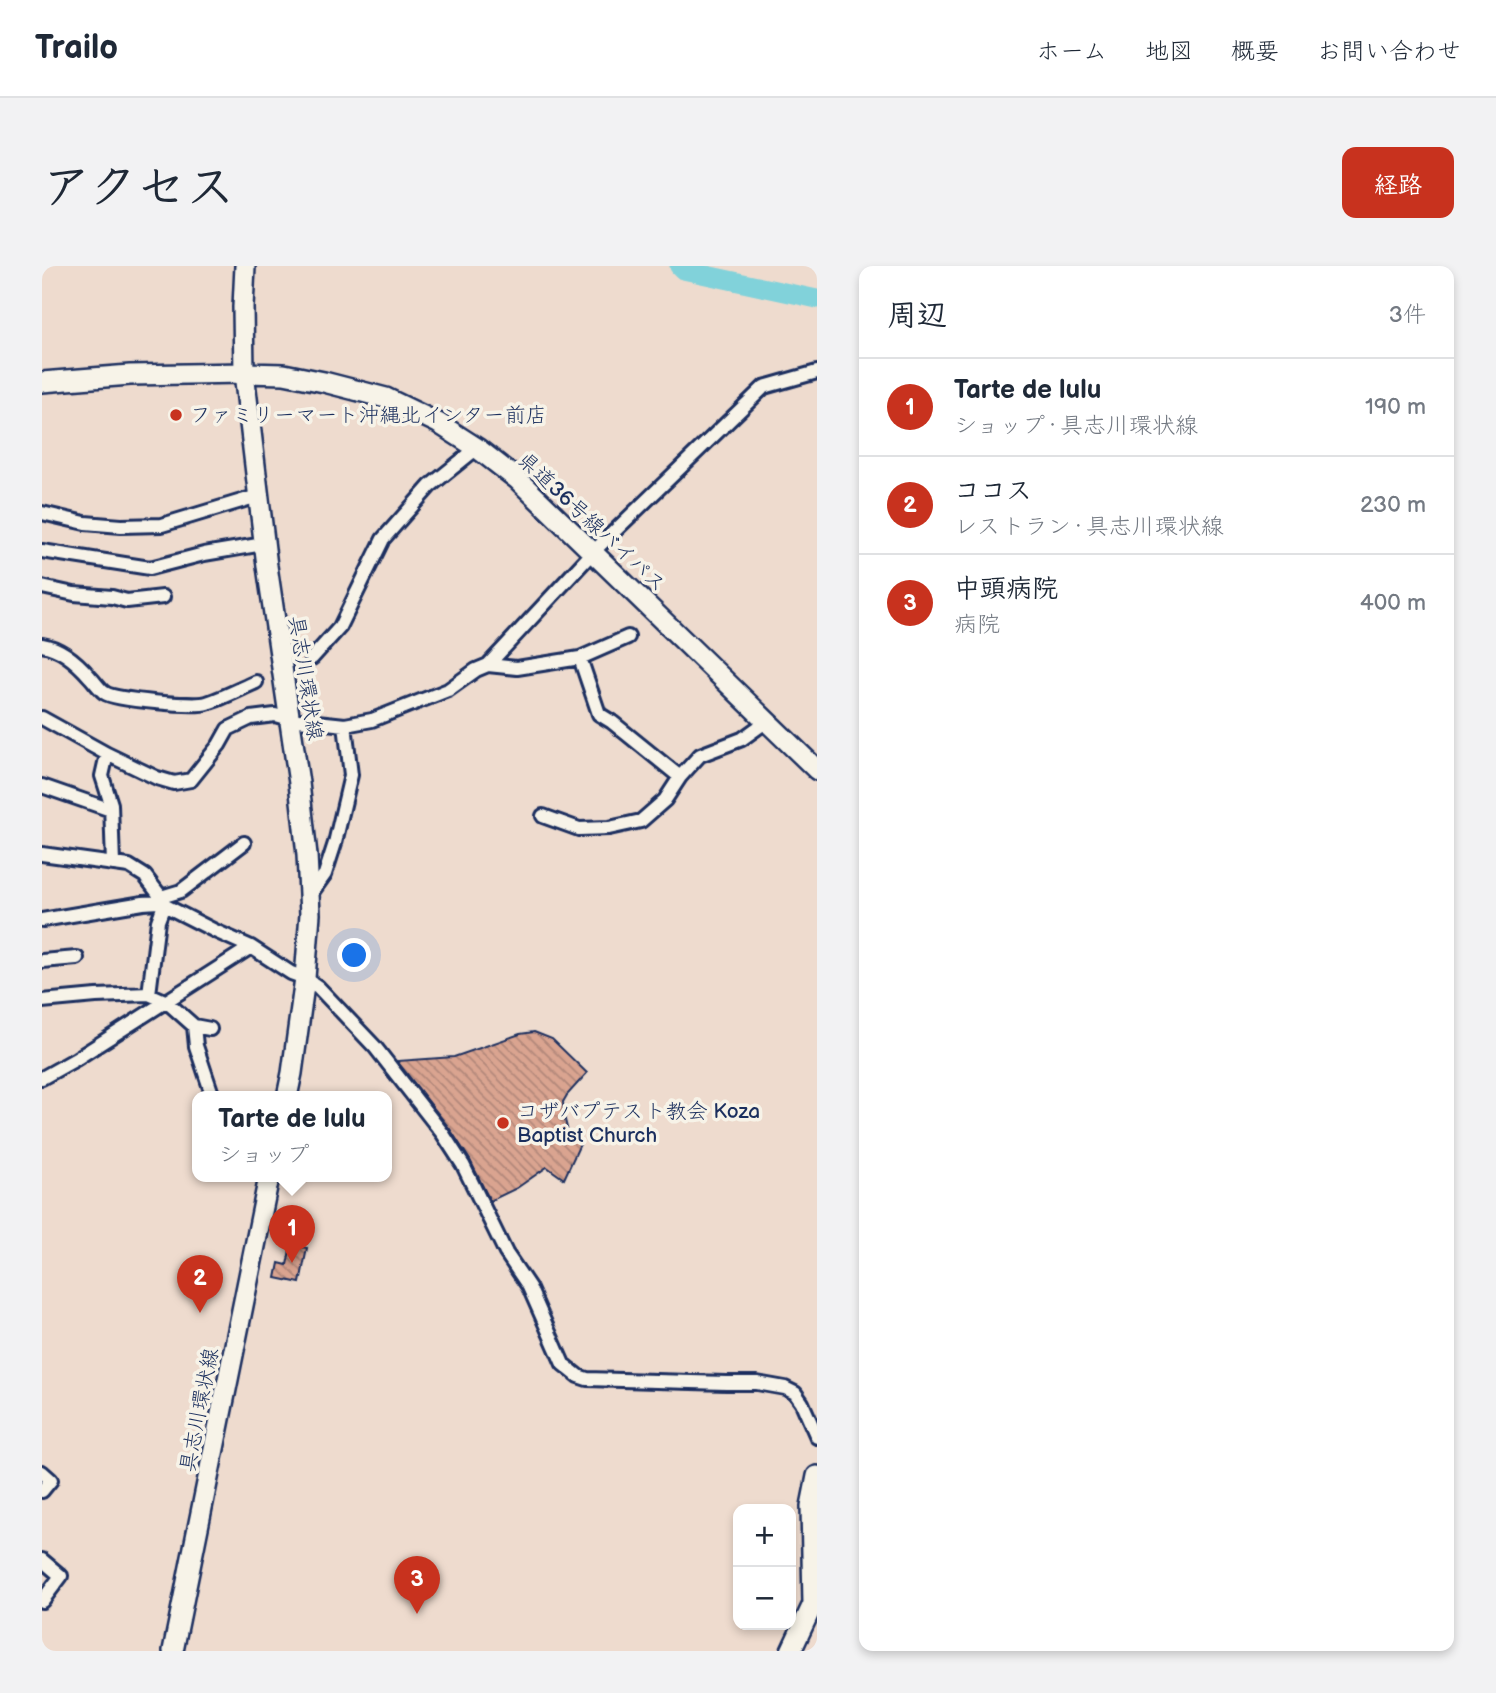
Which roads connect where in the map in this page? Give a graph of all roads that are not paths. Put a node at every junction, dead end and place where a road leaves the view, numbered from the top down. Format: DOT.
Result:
graph roads {
  1 [pos="245,266"];
  2 [pos="817,372"];
  3 [pos="244,373"];
  4 [pos="42,382"];
  5 [pos="477,448"];
  6 [pos="258,496"];
  7 [pos="42,513"];
  8 [pos="264,544"];
  9 [pos="42,551"];
  10 [pos="593,552"];
  11 [pos="42,587"];
  12 [pos="163,597"];
  13 [pos="628,637"];
  14 [pos="42,645"];
  15 [pos="580,658"];
  16 [pos="312,659"];
  17 [pos="488,665"];
  18 [pos="256,682"];
  19 [pos="42,718"];
  20 [pos="289,719"];
  21 [pos="767,721"];
  22 [pos="345,725"];
  23 [pos="107,754"];
  24 [pos="817,770"];
  25 [pos="680,777"];
  26 [pos="42,786"];
  27 [pos="111,810"];
  28 [pos="542,816"];
  29 [pos="244,843"];
  30 [pos="42,854"];
  31 [pos="113,864"];
  32 [pos="309,897"];
  33 [pos="162,901"];
  34 [pos="42,920"];
  35 [pos="251,947"];
  36 [pos="77,958"];
  37 [pos="42,961"];
  38 [pos="305,978"];
  39 [pos="149,994"];
  40 [pos="42,1001"];
  41 [pos="167,1002"];
  42 [pos="194,1026"];
  43 [pos="209,1030"];
  44 [pos="42,1077"];
  45 [pos="211,1091"];
  46 [pos="288,1091"];
  47 [pos="268,1182"];
  48 [pos="817,1437"];
  49 [pos="42,1472"];
  50 [pos="817,1476"];
  51 [pos="42,1491"];
  52 [pos="42,1560"];
  53 [pos="42,1601"];
  54 [pos="173,1651"];
  55 [pos="791,1651"];
  1 -- 3 [label="main road, 具志川環状線"];
  2 -- 10 [label="street"];
  3 -- 4 [label="main road, 県道36号線バイパス"];
  3 -- 5 [label="main road, 県道36号線バイパス"];
  3 -- 6 [label="main road, 具志川環状線"];
  5 -- 10 [label="main road, 県道36号線バイパス"];
  5 -- 16 [label="street"];
  6 -- 7 [label="street"];
  6 -- 8 [label="main road, 具志川環状線"];
  8 -- 9 [label="street"];
  8 -- 20 [label="main road, 具志川環状線"];
  10 -- 17 [label="street"];
  10 -- 21 [label="main road, 県道36号線バイパス"];
  11 -- 12 [label="street"];
  13 -- 15 [label="street"];
  14 -- 18 [label="street"];
  15 -- 17 [label="street"];
  15 -- 25 [label="street"];
  17 -- 22 [label="street"];
  19 -- 23 [label="street"];
  20 -- 22 [label="street"];
  20 -- 23 [label="street"];
  20 -- 32 [label="main road, 具志川環状線"];
  21 -- 24 [label="main road, 県道36号線バイパス"];
  21 -- 25 [label="street"];
  22 -- 32 [label="street"];
  23 -- 27 [label="street"];
  25 -- 28 [label="street"];
  26 -- 27 [label="street"];
  27 -- 31 [label="street"];
  29 -- 33 [label="street"];
  30 -- 31 [label="street"];
  31 -- 33 [label="street"];
  32 -- 38 [label="main road, 具志川環状線"];
  33 -- 34 [label="street"];
  33 -- 35 [label="street"];
  33 -- 39 [label="street"];
  35 -- 38 [label="street"];
  35 -- 41 [label="street"];
  36 -- 37 [label="street"];
  38 -- 46 [label="main road, 具志川環状線"];
  38 -- 48 [label="street"];
  39 -- 40 [label="street"];
  39 -- 41 [label="street"];
  41 -- 42 [label="street"];
  41 -- 44 [label="street"];
  42 -- 43 [label="street"];
  42 -- 45 [label="street"];
  47 -- 54 [label="main road, 具志川環状線"];
  49 -- 51 [label="street"];
  50 -- 55 [label="main road"];
  52 -- 53 [label="street"];
}
